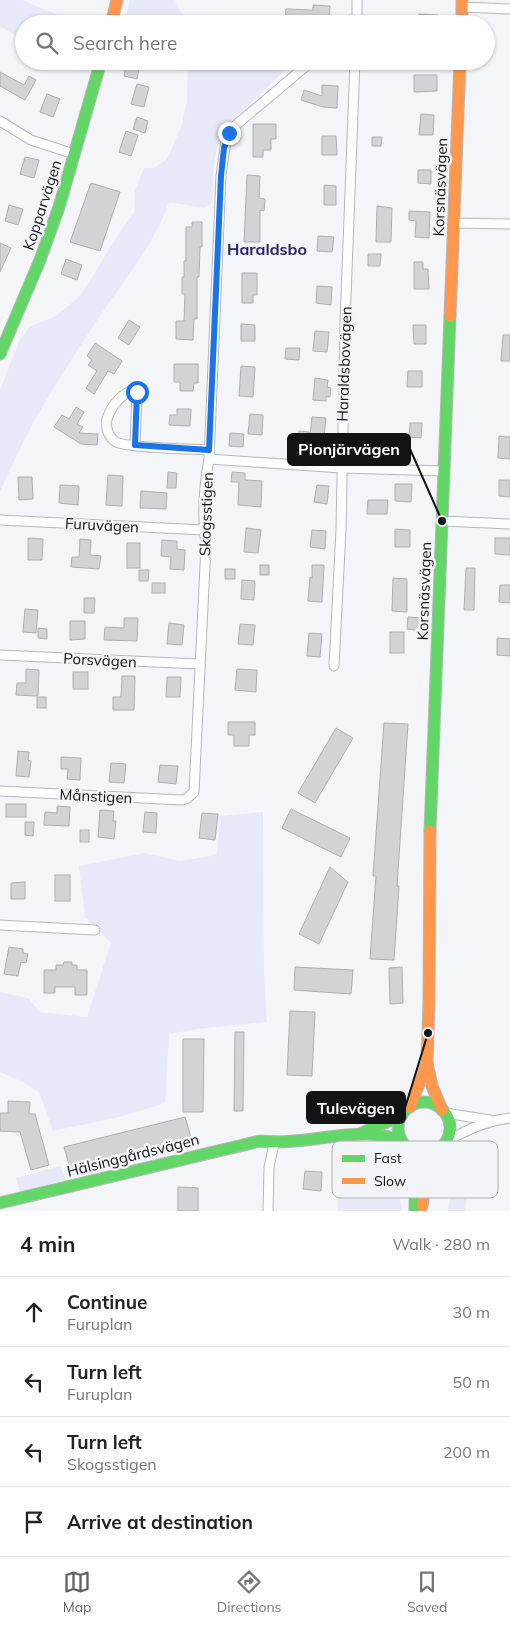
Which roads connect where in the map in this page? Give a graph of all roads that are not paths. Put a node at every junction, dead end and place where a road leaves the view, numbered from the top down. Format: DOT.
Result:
graph roads {
  1 [pos="117,0"];
  2 [pos="357,0"];
  3 [pos="462,3"];
  4 [pos="510,8"];
  5 [pos="113,15"];
  6 [pos="357,15"];
  7 [pos="98,70"];
  8 [pos="300,70"];
  9 [pos="355,70"];
  10 [pos="460,70"];
  11 [pos="0,121"];
  12 [pos="74,154"];
  13 [pos="453,223"];
  14 [pos="510,224"];
  15 [pos="0,354"];
  16 [pos="135,445"];
  17 [pos="209,455"];
  18 [pos="341,468"];
  19 [pos="444,471"];
  20 [pos="0,520"];
  21 [pos="442,521"];
  22 [pos="510,524"];
  23 [pos="204,530"];
  24 [pos="0,655"];
  25 [pos="199,664"];
  26 [pos="334,666"];
  27 [pos="0,791"];
  28 [pos="192,796"];
  29 [pos="0,925"];
  30 [pos="95,930"];
  31 [pos="427,1063"];
  32 [pos="406,1111"];
  33 [pos="444,1111"];
  34 [pos="510,1118"];
  35 [pos="493,1120"];
  36 [pos="360,1134"];
  37 [pos="395,1141"];
  38 [pos="402,1141"];
  39 [pos="446,1141"];
  40 [pos="448,1141"];
  41 [pos="274,1144"];
  42 [pos="415,1198"];
  43 [pos="424,1198"];
  44 [pos="0,1204"];
  45 [pos="2,1211"];
  46 [pos="268,1211"];
  47 [pos="415,1211"];
  48 [pos="422,1211"];
  1 -- 5 [label="street"];
  2 -- 6 [label="street"];
  3 -- 4 [label="street"];
  7 -- 12 [label="street, Kopparvägen"];
  8 -- 17 [label="street, Skogsstigen"];
  9 -- 18 [label="street, Haraldsbovägen"];
  10 -- 13 [label="street, Korsnäsvägen"];
  11 -- 12 [label="street"];
  12 -- 15 [label="street, Kopparvägen"];
  13 -- 14 [label="street"];
  13 -- 19 [label="street, Korsnäsvägen"];
  16 -- 16 [label="street"];
  16 -- 17 [label="street"];
  17 -- 18 [label="street"];
  17 -- 23 [label="street, Skogsstigen"];
  18 -- 19 [label="street"];
  18 -- 26 [label="street, Haraldsbovägen"];
  19 -- 21 [label="street, Korsnäsvägen"];
  20 -- 23 [label="street, Furuvägen"];
  21 -- 22 [label="street"];
  21 -- 31 [label="street, Korsnäsvägen"];
  23 -- 25 [label="street, Skogsstigen"];
  24 -- 25 [label="street, Porsvägen"];
  25 -- 28 [label="street, Skogsstigen"];
  27 -- 28 [label="street, Månstigen"];
  29 -- 30 [label="street"];
  31 -- 32 [label="street, Korsnäsvägen"];
  31 -- 33 [label="street, Korsnäsvägen"];
  32 -- 33 [label="street"];
  32 -- 36 [label="street, Hälsinggårdsvägen"];
  32 -- 38 [label="street"];
  33 -- 35 [label="street"];
  33 -- 39 [label="street"];
  34 -- 35 [label="street"];
  35 -- 40 [label="street"];
  36 -- 37 [label="street, Hälsinggårdsvägen"];
  36 -- 41 [label="street, Hälsinggårdsvägen"];
  41 -- 44 [label="street, Hälsinggårdsvägen"];
  41 -- 45 [label="street, Hälsinggårdsvägen"];
  41 -- 46 [label="street"];
  42 -- 47 [label="street"];
  43 -- 48 [label="street"];
}
